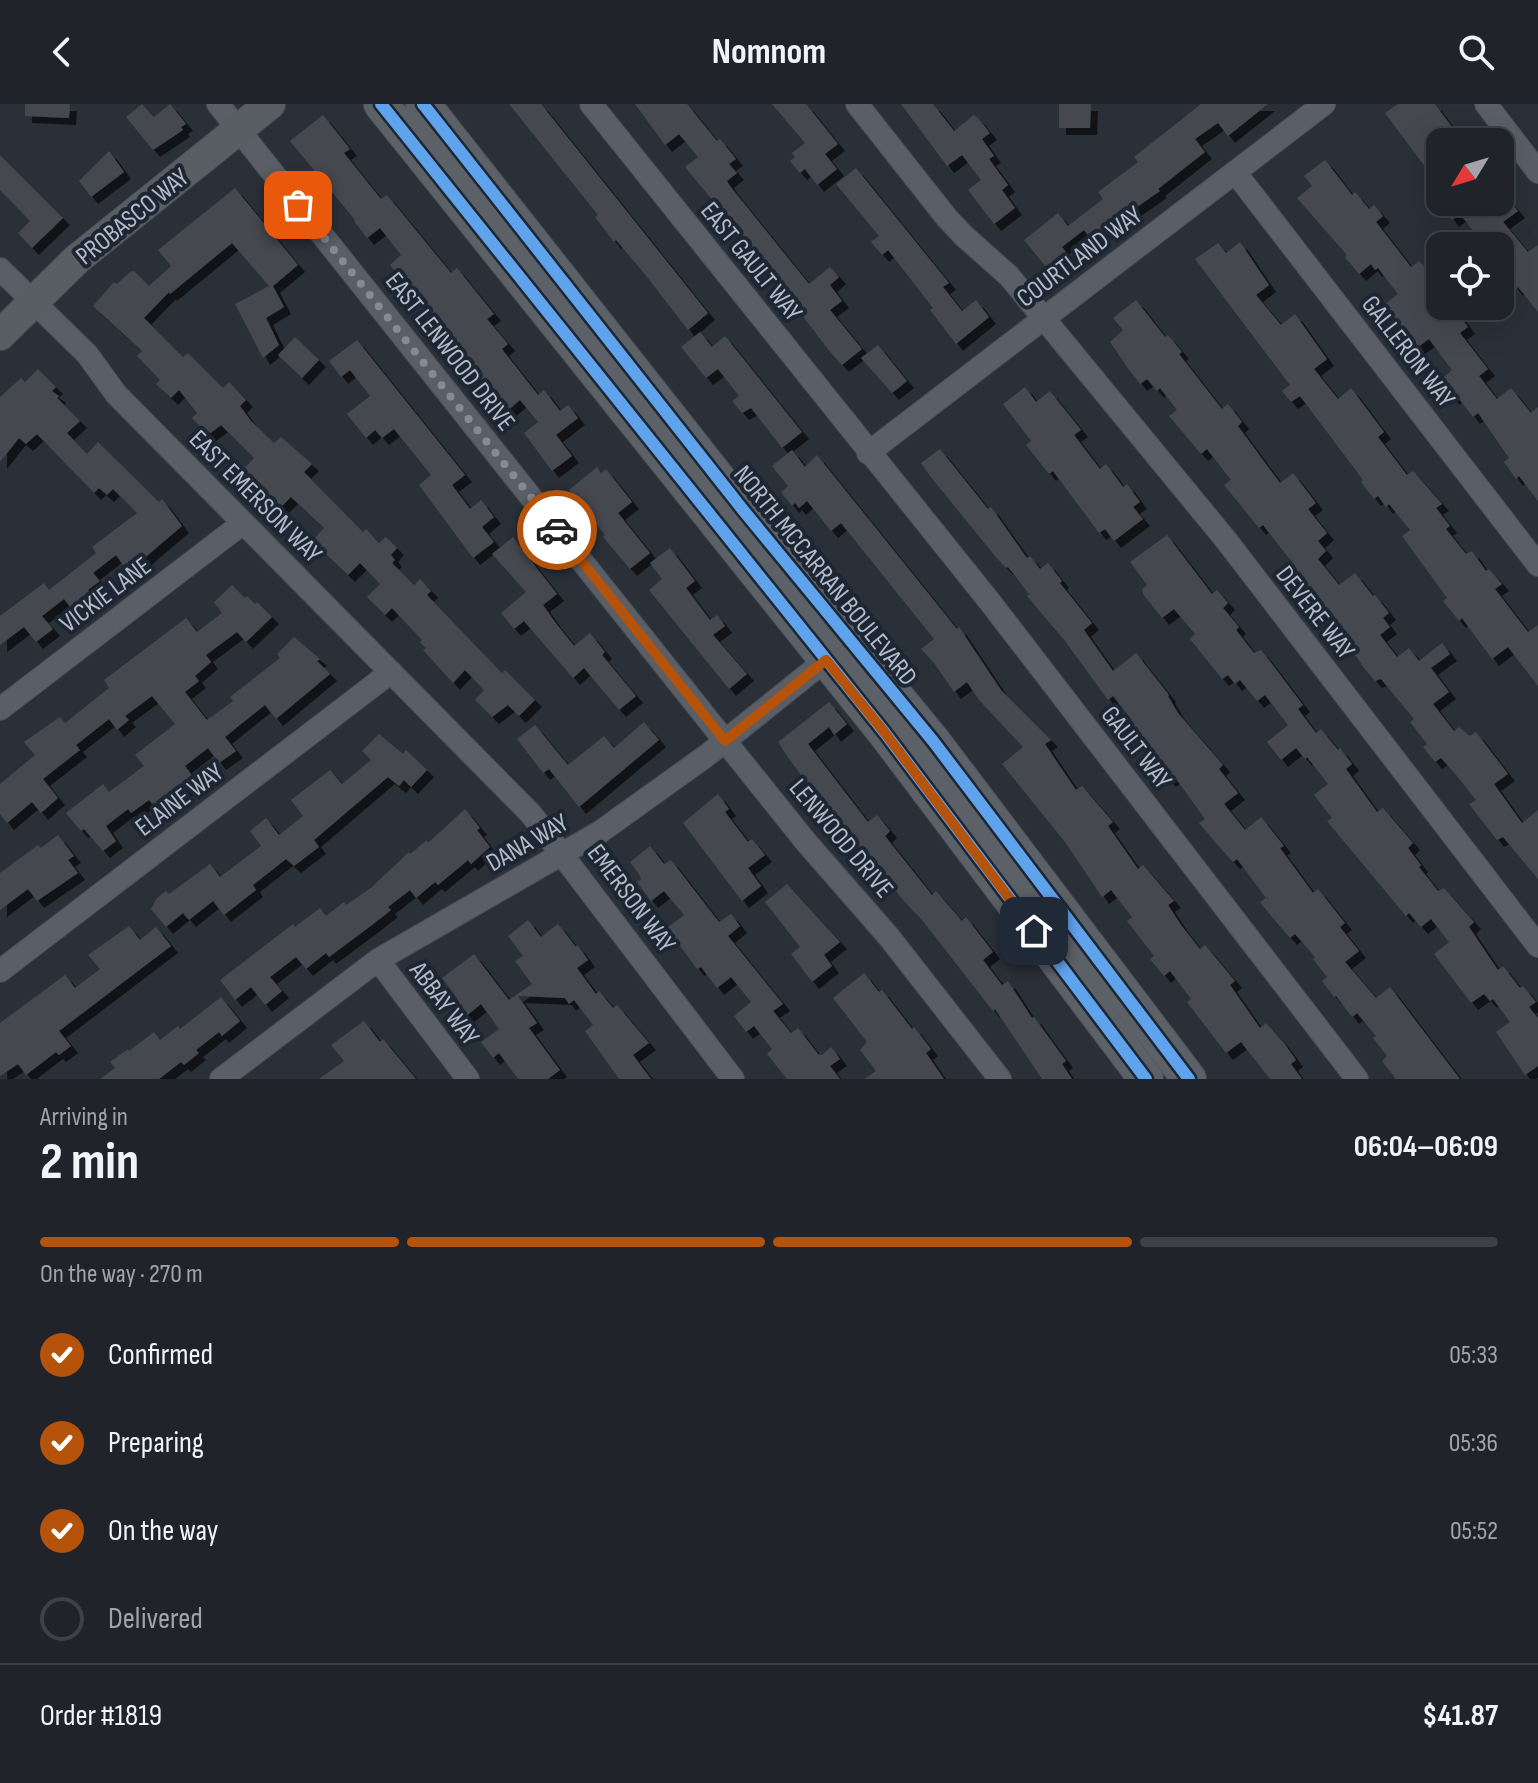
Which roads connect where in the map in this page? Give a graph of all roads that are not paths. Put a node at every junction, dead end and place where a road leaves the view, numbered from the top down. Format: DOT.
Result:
graph roads {
  1 [pos="218,104"];
  2 [pos="270,104"];
  3 [pos="381,104"];
  4 [pos="423,104"];
  5 [pos="591,104"];
  6 [pos="857,104"];
  7 [pos="1324,104"];
  8 [pos="1486,104"];
  9 [pos="239,129"];
  10 [pos="1235,172"];
  11 [pos="1538,172"];
  12 [pos="0,269"];
  13 [pos="33,302"];
  14 [pos="1044,318"];
  15 [pos="0,335"];
  16 [pos="868,453"];
  17 [pos="243,523"];
  18 [pos="1538,565"];
  19 [pos="639,633"];
  20 [pos="838,650"];
  21 [pos="391,672"];
  22 [pos="0,709"];
  23 [pos="725,741"];
  24 [pos="477,759"];
  25 [pos="564,854"];
  26 [pos="1538,946"];
  27 [pos="378,960"];
  28 [pos="0,971"];
  29 [pos="221,1079"];
  30 [pos="468,1079"];
  31 [pos="733,1079"];
  32 [pos="1000,1079"];
  33 [pos="1146,1079"];
  34 [pos="1189,1079"];
  35 [pos="1357,1079"];
  1 -- 9 [label="street, EAST LENWOOD DRIVE"];
  2 -- 9 [label="street, PROBASCO WAY"];
  3 -- 20 [label="main road, NORTH MCCARRAN BOULEVARD"];
  4 -- 20 [label="main road, NORTH MCCARRAN BOULEVARD"];
  5 -- 16 [label="street, EAST GAULT WAY"];
  6 -- 14 [label="street, DEVERE WAY"];
  7 -- 10 [label="street, COURTLAND WAY"];
  8 -- 11 [label="street"];
  9 -- 13 [label="street, PROBASCO WAY"];
  9 -- 19 [label="street, EAST LENWOOD DRIVE"];
  10 -- 14 [label="street, COURTLAND WAY"];
  10 -- 18 [label="street, GALLERON WAY"];
  12 -- 13 [label="street, EAST EMERSON WAY"];
  13 -- 15 [label="street, PROBASCO WAY"];
  13 -- 17 [label="street, EAST EMERSON WAY"];
  14 -- 16 [label="street, COURTLAND WAY"];
  14 -- 26 [label="street, DEVERE WAY"];
  16 -- 35 [label="street, GAULT WAY"];
  17 -- 21 [label="street, EAST EMERSON WAY"];
  17 -- 22 [label="street, VICKIE LANE"];
  19 -- 23 [label="street, LENWOOD DRIVE"];
  20 -- 23 [label="street, DANA WAY"];
  20 -- 33 [label="main road, NORTH MCCARRAN BOULEVARD"];
  20 -- 34 [label="main road, NORTH MCCARRAN BOULEVARD"];
  21 -- 24 [label="street, EAST EMERSON WAY"];
  21 -- 28 [label="street, ELAINE WAY"];
  23 -- 25 [label="street, DANA WAY"];
  23 -- 32 [label="street, LENWOOD DRIVE"];
  24 -- 25 [label="street, EMERSON WAY"];
  25 -- 27 [label="street, DANA WAY"];
  25 -- 31 [label="street, EMERSON WAY"];
  27 -- 29 [label="street, DANA WAY"];
  27 -- 30 [label="street, ABBAY WAY"];
}
